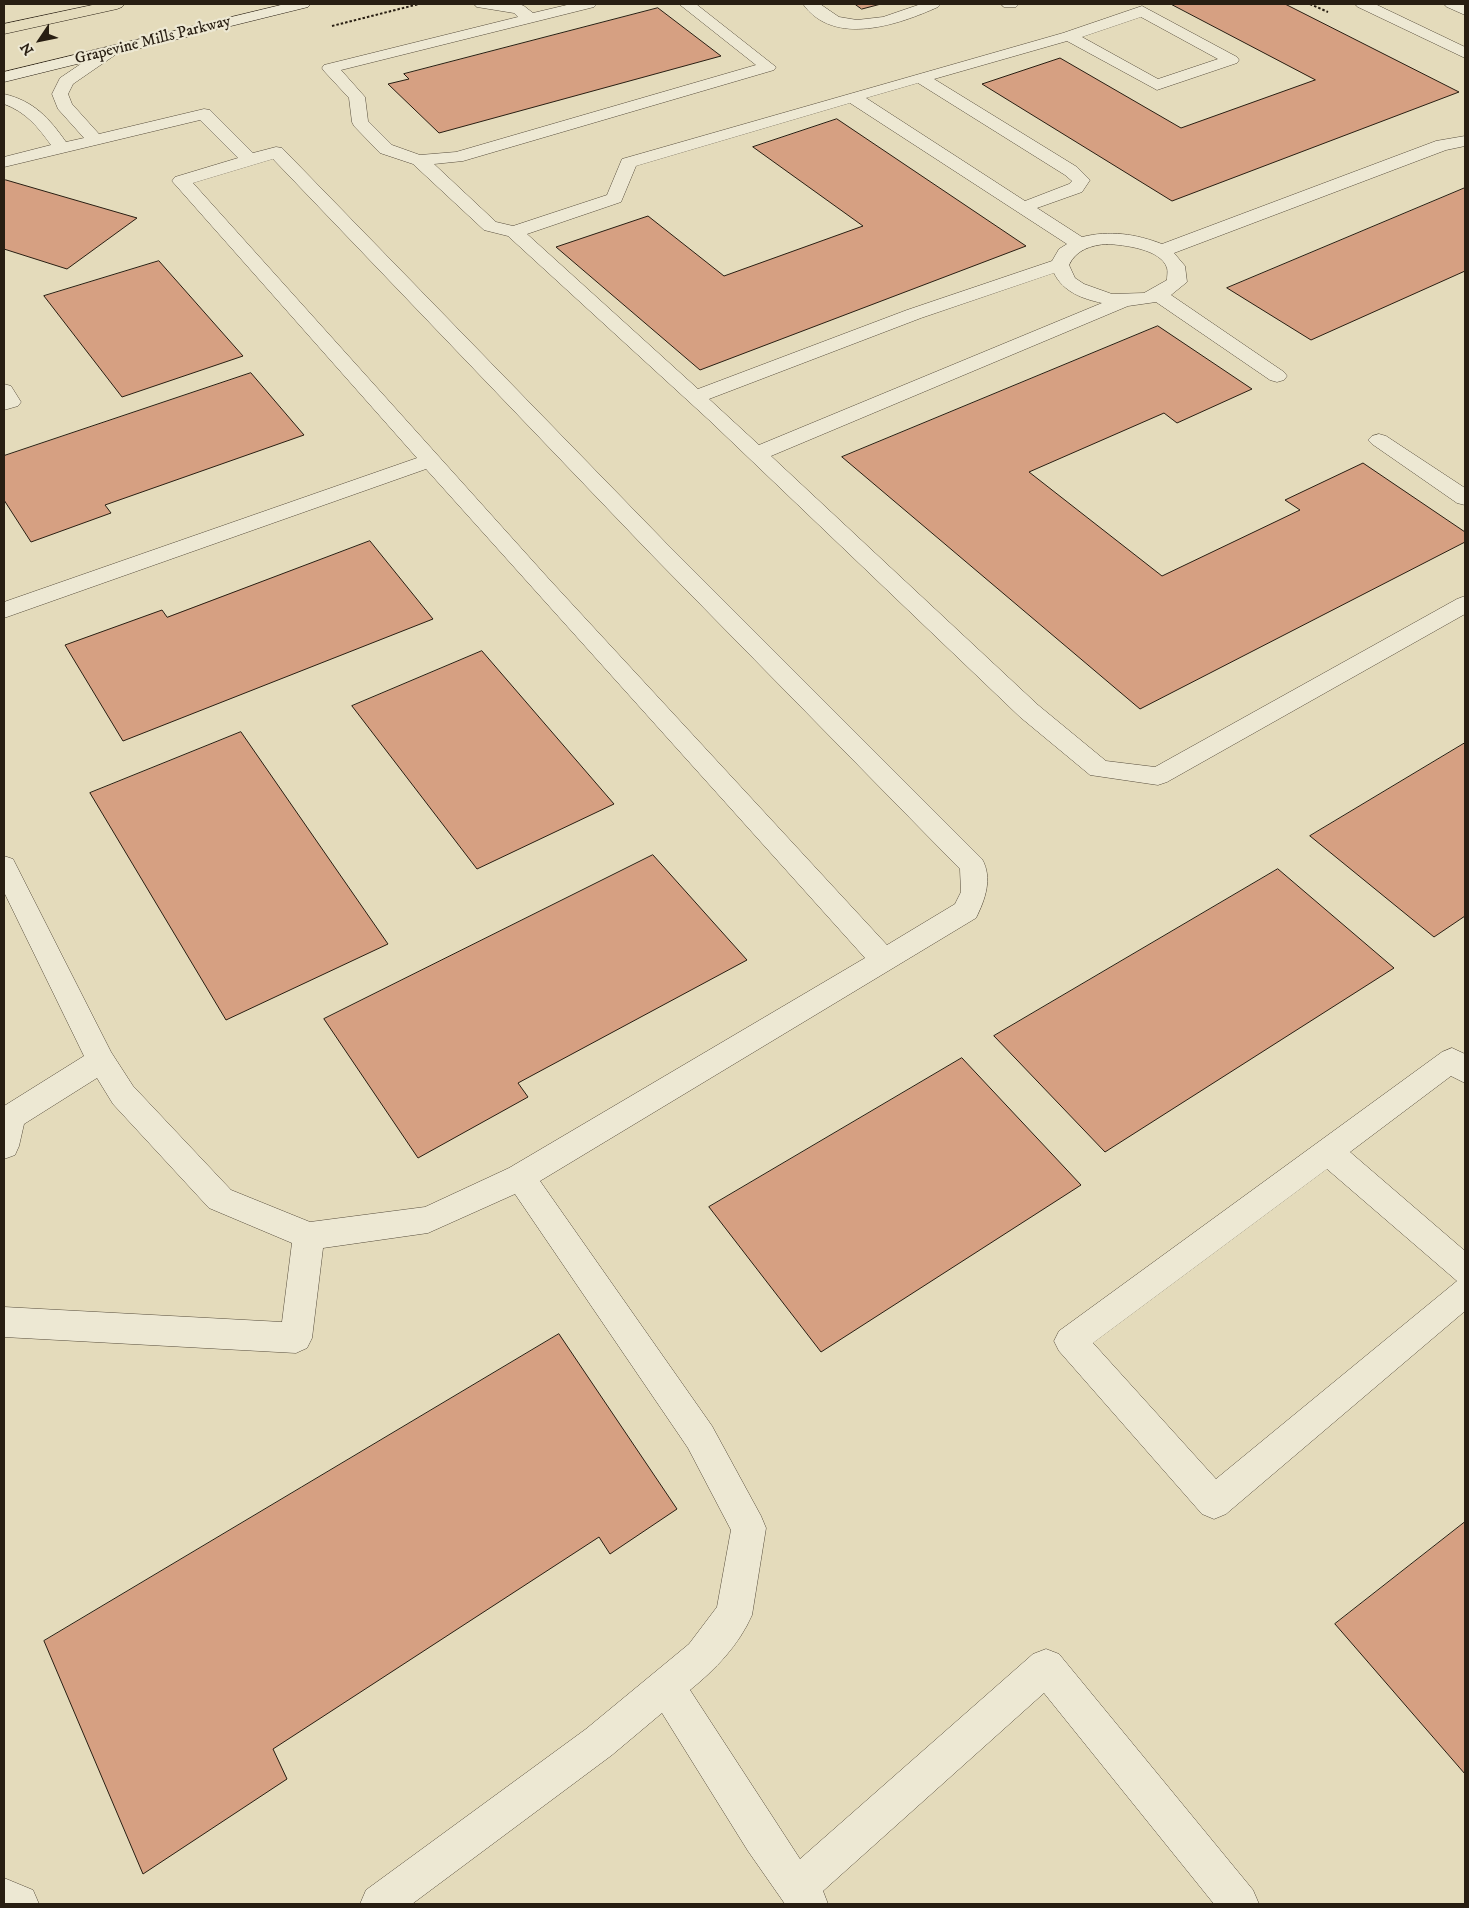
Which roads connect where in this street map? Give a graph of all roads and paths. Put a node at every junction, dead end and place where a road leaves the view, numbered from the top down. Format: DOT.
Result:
graph roads {
  1 [pos="117,4"];
  2 [pos="302,4"];
  3 [pos="482,4"];
  4 [pos="589,4"];
  5 [pos="687,4"];
  6 [pos="811,4"];
  7 [pos="933,4"];
  8 [pos="1363,4"];
  9 [pos="1452,4"];
  10 [pos="1465,10"];
  11 [pos="529,18"];
  12 [pos="4,29"];
  13 [pos="1069,36"];
  14 [pos="109,52"];
  15 [pos="1465,53"];
  16 [pos="4,77"];
  17 [pos="921,78"];
  18 [pos="852,97"];
  19 [pos="4,99"];
  20 [pos="94,139"];
  21 [pos="1465,141"];
  22 [pos="61,148"];
  23 [pos="250,160"];
  24 [pos="419,160"];
  25 [pos="4,162"];
  26 [pos="1024,207"];
  27 [pos="514,232"];
  28 [pos="1080,244"];
  29 [pos="1162,252"];
  30 [pos="1060,265"];
  31 [pos="1158,295"];
  32 [pos="1124,301"];
  33 [pos="1277,376"];
  34 [pos="4,390"];
  35 [pos="696,397"];
  36 [pos="4,404"];
  37 [pos="1379,440"];
  38 [pos="757,454"];
  39 [pos="431,460"];
  40 [pos="1465,498"];
  41 [pos="1465,604"];
  42 [pos="4,610"];
  43 [pos="4,866"];
  44 [pos="884,960"];
  45 [pos="101,1060"];
  46 [pos="1461,1060"];
  47 [pos="4,1146"];
  48 [pos="1328,1151"];
  49 [pos="520,1177"];
  50 [pos="309,1236"];
  51 [pos="1465,1270"];
  52 [pos="1465,1292"];
  53 [pos="4,1322"];
  54 [pos="666,1686"];
  55 [pos="803,1896"];
  56 [pos="4,1898"];
  57 [pos="19,1904"];
  58 [pos="380,1904"];
  59 [pos="1239,1904"];
  1 -- 12 [label="highway"];
  2 -- 14 [label="main road, Grapevine Mills Parkway"];
  3 -- 11 [label="main road"];
  4 -- 11 [label="main road"];
  5 -- 24 [label="main road"];
  6 -- 7 [label="main road"];
  8 -- 15 [label="main road"];
  9 -- 10 [label="main road"];
  11 -- 24 [label="main road"];
  13 -- 13 [label="main road"];
  13 -- 17 [label="main road"];
  14 -- 16 [label="main road, Grapevine Mills Parkway"];
  14 -- 20 [label="main road"];
  17 -- 18 [label="main road"];
  17 -- 26 [label="main road"];
  18 -- 26 [label="main road"];
  18 -- 27 [label="main road"];
  19 -- 22 [label="main road"];
  20 -- 22 [label="main road"];
  20 -- 23 [label="main road"];
  21 -- 29 [label="main road"];
  22 -- 25 [label="main road"];
  23 -- 39 [label="main road"];
  23 -- 44 [label="main road"];
  24 -- 27 [label="main road"];
  26 -- 28 [label="main road"];
  27 -- 35 [label="main road"];
  28 -- 29 [label="main road"];
  28 -- 30 [label="main road"];
  29 -- 31 [label="main road"];
  30 -- 32 [label="main road"];
  30 -- 35 [label="main road"];
  31 -- 32 [label="main road"];
  31 -- 33 [label="main road"];
  32 -- 38 [label="main road"];
  34 -- 36 [label="main road"];
  35 -- 38 [label="main road"];
  37 -- 40 [label="main road"];
  38 -- 41 [label="main road"];
  39 -- 42 [label="main road"];
  39 -- 44 [label="main road"];
  43 -- 45 [label="main road"];
  44 -- 49 [label="main road"];
  45 -- 47 [label="main road"];
  45 -- 50 [label="main road"];
  46 -- 48 [label="main road"];
  48 -- 51 [label="main road"];
  48 -- 52 [label="main road"];
  49 -- 50 [label="main road"];
  49 -- 54 [label="main road"];
  50 -- 53 [label="main road"];
  54 -- 55 [label="main road"];
  54 -- 58 [label="main road"];
  55 -- 59 [label="main road"];
  56 -- 57 [label="main road"];
}
